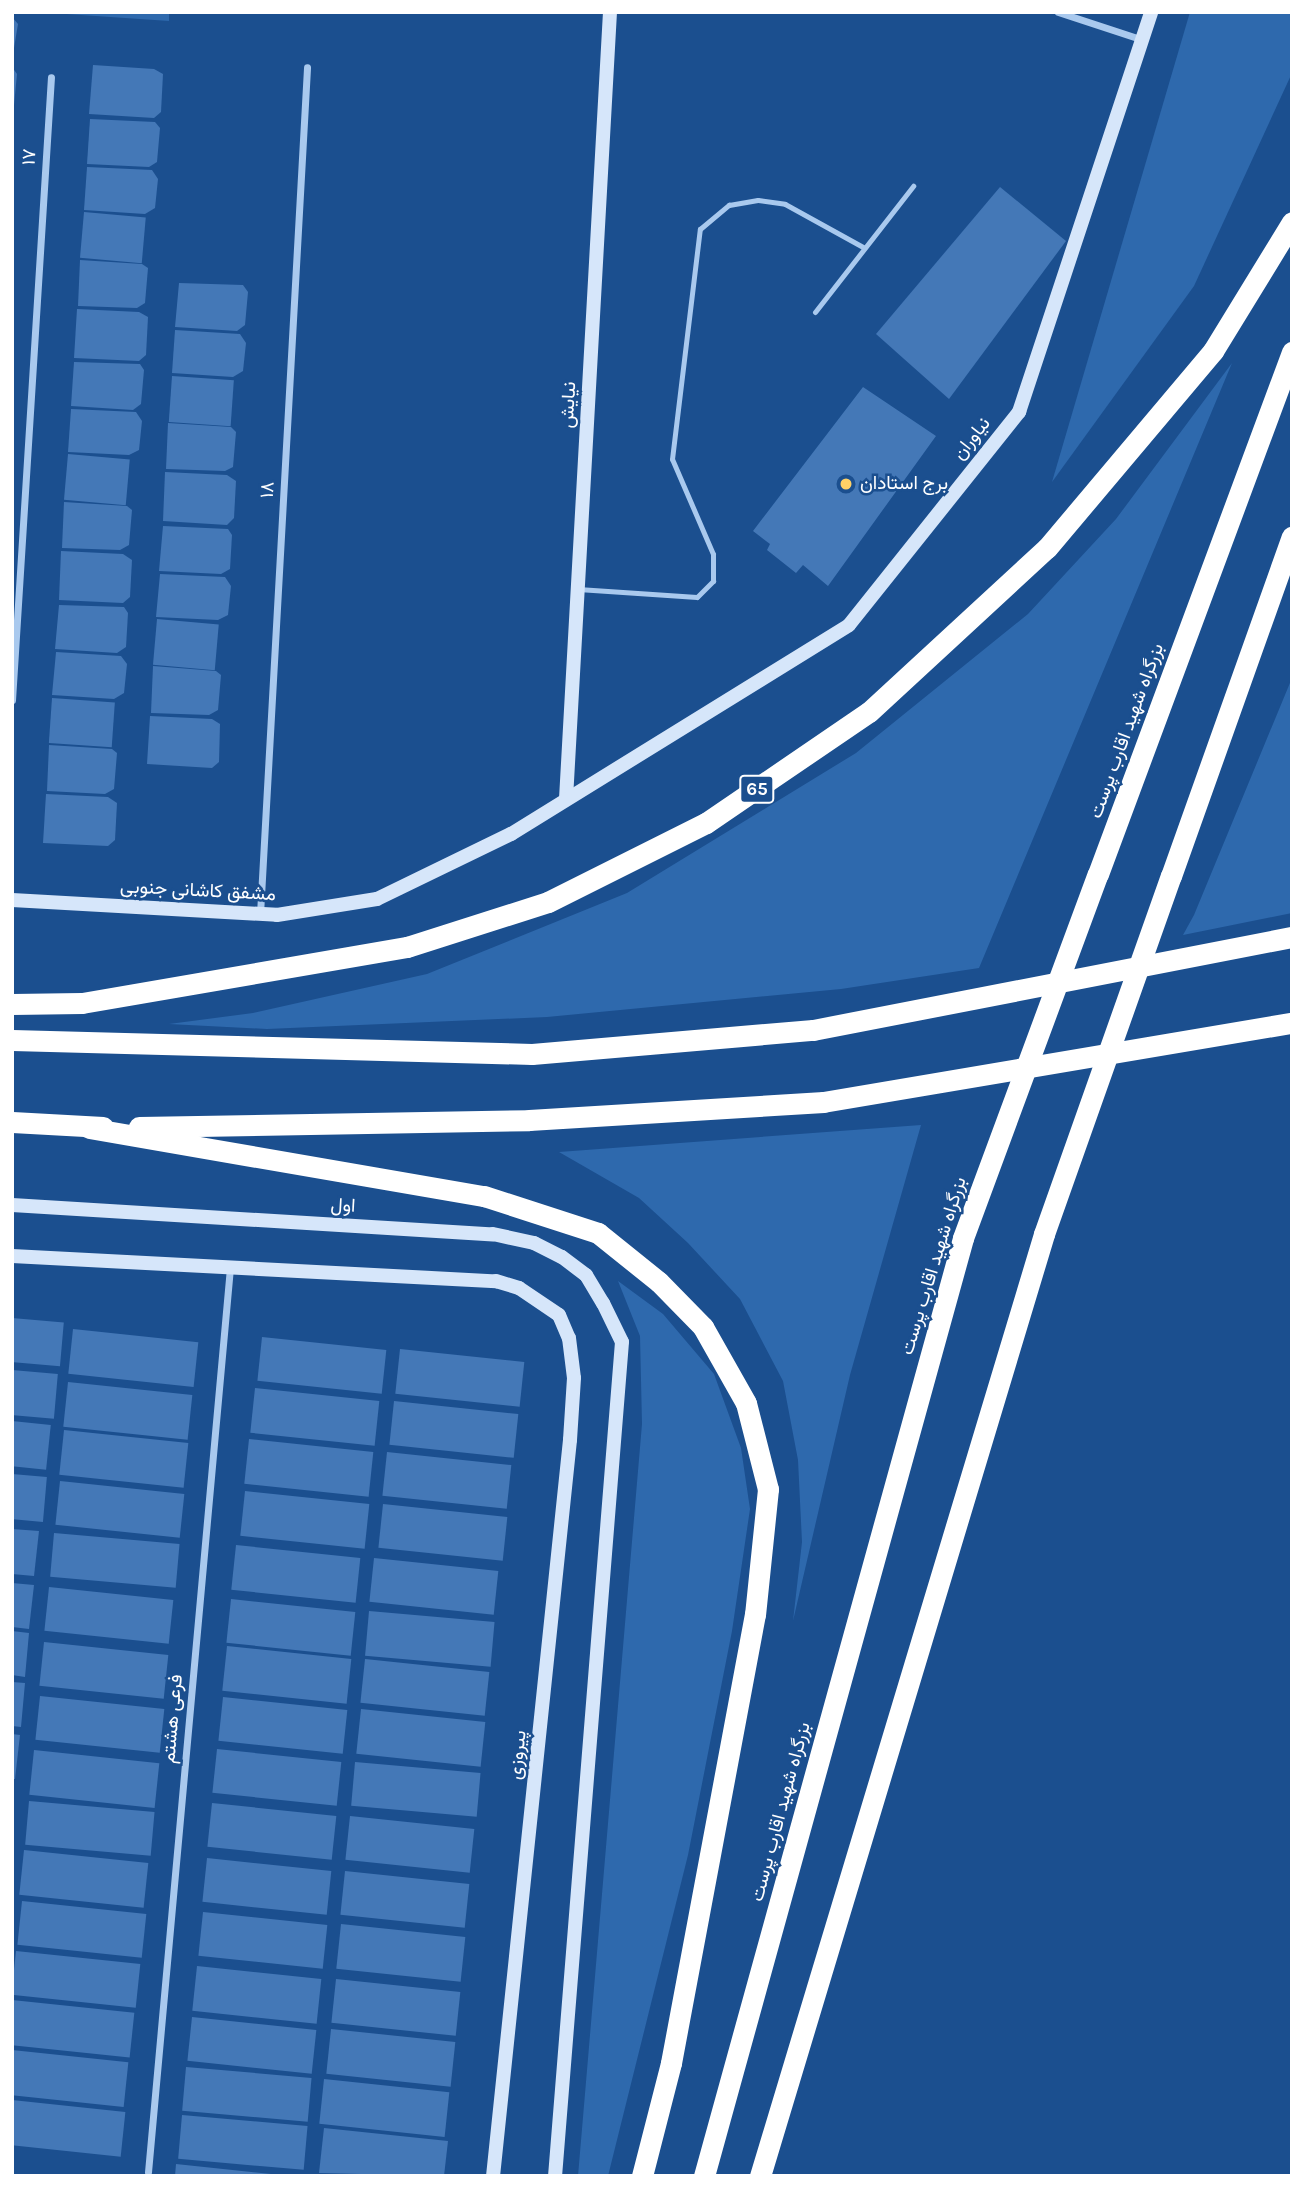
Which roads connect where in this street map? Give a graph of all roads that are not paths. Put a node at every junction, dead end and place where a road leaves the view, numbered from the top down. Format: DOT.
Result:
graph roads {
  1 [pos="610,12"];
  2 [pos="1058,12"];
  3 [pos="1151,12"];
  4 [pos="1143,40"];
  5 [pos="307,67"];
  6 [pos="51,77"];
  7 [pos="913,186"];
  8 [pos="1292,222"];
  9 [pos="863,247"];
  10 [pos="815,312"];
  11 [pos="1292,352"];
  12 [pos="1292,537"];
  13 [pos="1292,559"];
  14 [pos="578,589"];
  15 [pos="1254,642"];
  16 [pos="12,700"];
  17 [pos="566,799"];
  18 [pos="12,901"];
  19 [pos="260,914"];
  20 [pos="1292,937"];
  21 [pos="12,1004"];
  22 [pos="1292,1023"];
  23 [pos="12,1040"];
  24 [pos="12,1122"];
  25 [pos="89,1128"];
  26 [pos="12,1205"];
  27 [pos="12,1256"];
  28 [pos="230,1268"];
  29 [pos="148,2172"];
  30 [pos="493,2176"];
  31 [pos="555,2176"];
  32 [pos="642,2176"];
  33 [pos="704,2176"];
  34 [pos="760,2176"];
  1 -- 14 [label="street, نیایش"];
  2 -- 4 [label="street"];
  3 -- 4 [label="street, نیاوران"];
  4 -- 17 [label="street, نیاوران"];
  5 -- 19 [label="street, ۱۸"];
  6 -- 16 [label="street, ۱۷"];
  7 -- 9 [label="lane"];
  8 -- 21 [label="highway, 65"];
  9 -- 10 [label="lane"];
  9 -- 14 [label="lane"];
  11 -- 33 [label="highway, بزرگراه شهید اقارب پرست, bridge"];
  12 -- 15 [label="highway"];
  13 -- 15 [label="highway"];
  14 -- 17 [label="street, نیایش"];
  15 -- 34 [label="highway, bridge"];
  17 -- 19 [label="street, مشفق کاشانی جنوبی"];
  18 -- 19 [label="street, مشفق کاشانی جنوبی"];
  20 -- 23 [label="highway"];
  22 -- 25 [label="highway"];
  24 -- 25 [label="highway"];
  25 -- 32 [label="highway"];
  26 -- 31 [label="street, اول"];
  27 -- 28 [label="street"];
  28 -- 29 [label="street, فرعی هشتم"];
  28 -- 30 [label="street, پیروزی"];
}
